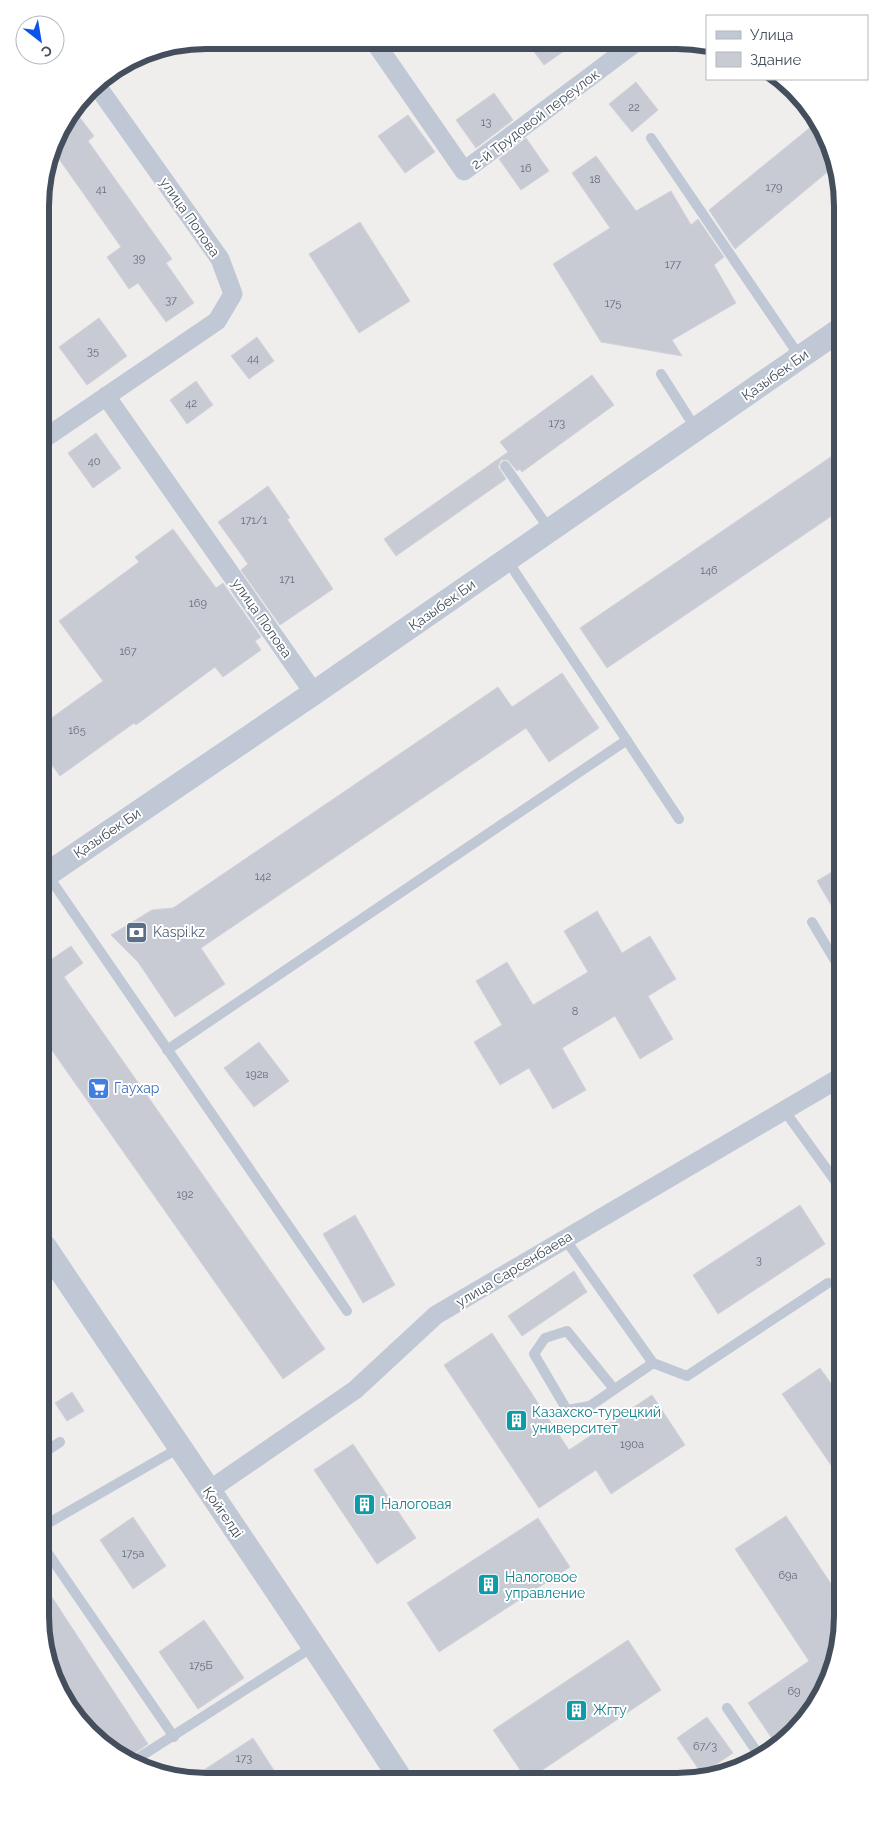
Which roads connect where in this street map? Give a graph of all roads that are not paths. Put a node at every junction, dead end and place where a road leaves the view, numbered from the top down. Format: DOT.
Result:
graph roads {
  1 [pos="380,49"];
  2 [pos="627,49"];
  3 [pos="100,90"];
  4 [pos="651,138"];
  5 [pos="834,339"];
  6 [pos="800,357"];
  7 [pos="661,374"];
  8 [pos="106,396"];
  9 [pos="696,429"];
  10 [pos="49,435"];
  11 [pos="505,466"];
  12 [pos="550,530"];
  13 [pos="507,560"];
  14 [pos="314,693"];
  15 [pos="626,740"];
  16 [pos="679,819"];
  17 [pos="49,872"];
  18 [pos="49,881"];
  19 [pos="812,922"];
  20 [pos="834,959"];
  21 [pos="168,1050"];
  22 [pos="834,1081"];
  23 [pos="784,1110"];
  24 [pos="834,1179"];
  25 [pos="565,1239"];
  26 [pos="49,1254"];
  27 [pos="828,1283"];
  28 [pos="347,1311"];
  29 [pos="653,1362"];
  30 [pos="614,1389"];
  31 [pos="60,1442"];
  32 [pos="179,1448"];
  33 [pos="49,1449"];
  34 [pos="208,1492"];
  35 [pos="49,1523"];
  36 [pos="49,1555"];
  37 [pos="315,1645"];
  38 [pos="727,1708"];
  39 [pos="174,1737"];
  40 [pos="757,1752"];
  41 [pos="139,1758"];
  42 [pos="397,1773"];
  1 -- 2 [label="street, 2-й Трудовой переулок"];
  3 -- 8 [label="street, улица Попова"];
  4 -- 6 [label="lane"];
  5 -- 6 [label="street, Қазыбек Би"];
  6 -- 9 [label="street, Қазыбек Би"];
  7 -- 9 [label="lane"];
  8 -- 10 [label="street, улица Попова"];
  8 -- 14 [label="street, улица Попова"];
  9 -- 12 [label="street, Қазыбек Би"];
  11 -- 12 [label="lane"];
  12 -- 13 [label="street, Қазыбек Би"];
  13 -- 14 [label="street, Қазыбек Би"];
  13 -- 15 [label="lane"];
  14 -- 17 [label="street, Қазыбек Би"];
  15 -- 16 [label="lane"];
  15 -- 21 [label="lane"];
  18 -- 21 [label="lane"];
  19 -- 20 [label="lane"];
  21 -- 28 [label="lane"];
  22 -- 23 [label="street, улица Сарсенбаева"];
  23 -- 24 [label="lane"];
  23 -- 25 [label="street, улица Сарсенбаева"];
  25 -- 29 [label="lane"];
  25 -- 34 [label="street, улица Сарсенбаева"];
  26 -- 32 [label="street, Қойгелді"];
  27 -- 29 [label="lane"];
  29 -- 30 [label="lane"];
  30 -- 30 [label="lane"];
  31 -- 33 [label="lane"];
  32 -- 34 [label="street, Қойгелді"];
  32 -- 35 [label="lane"];
  34 -- 37 [label="street, Қойгелді"];
  36 -- 39 [label="lane"];
  37 -- 39 [label="lane"];
  37 -- 42 [label="street, Қойгелді"];
  38 -- 40 [label="lane"];
  39 -- 41 [label="lane"];
}
